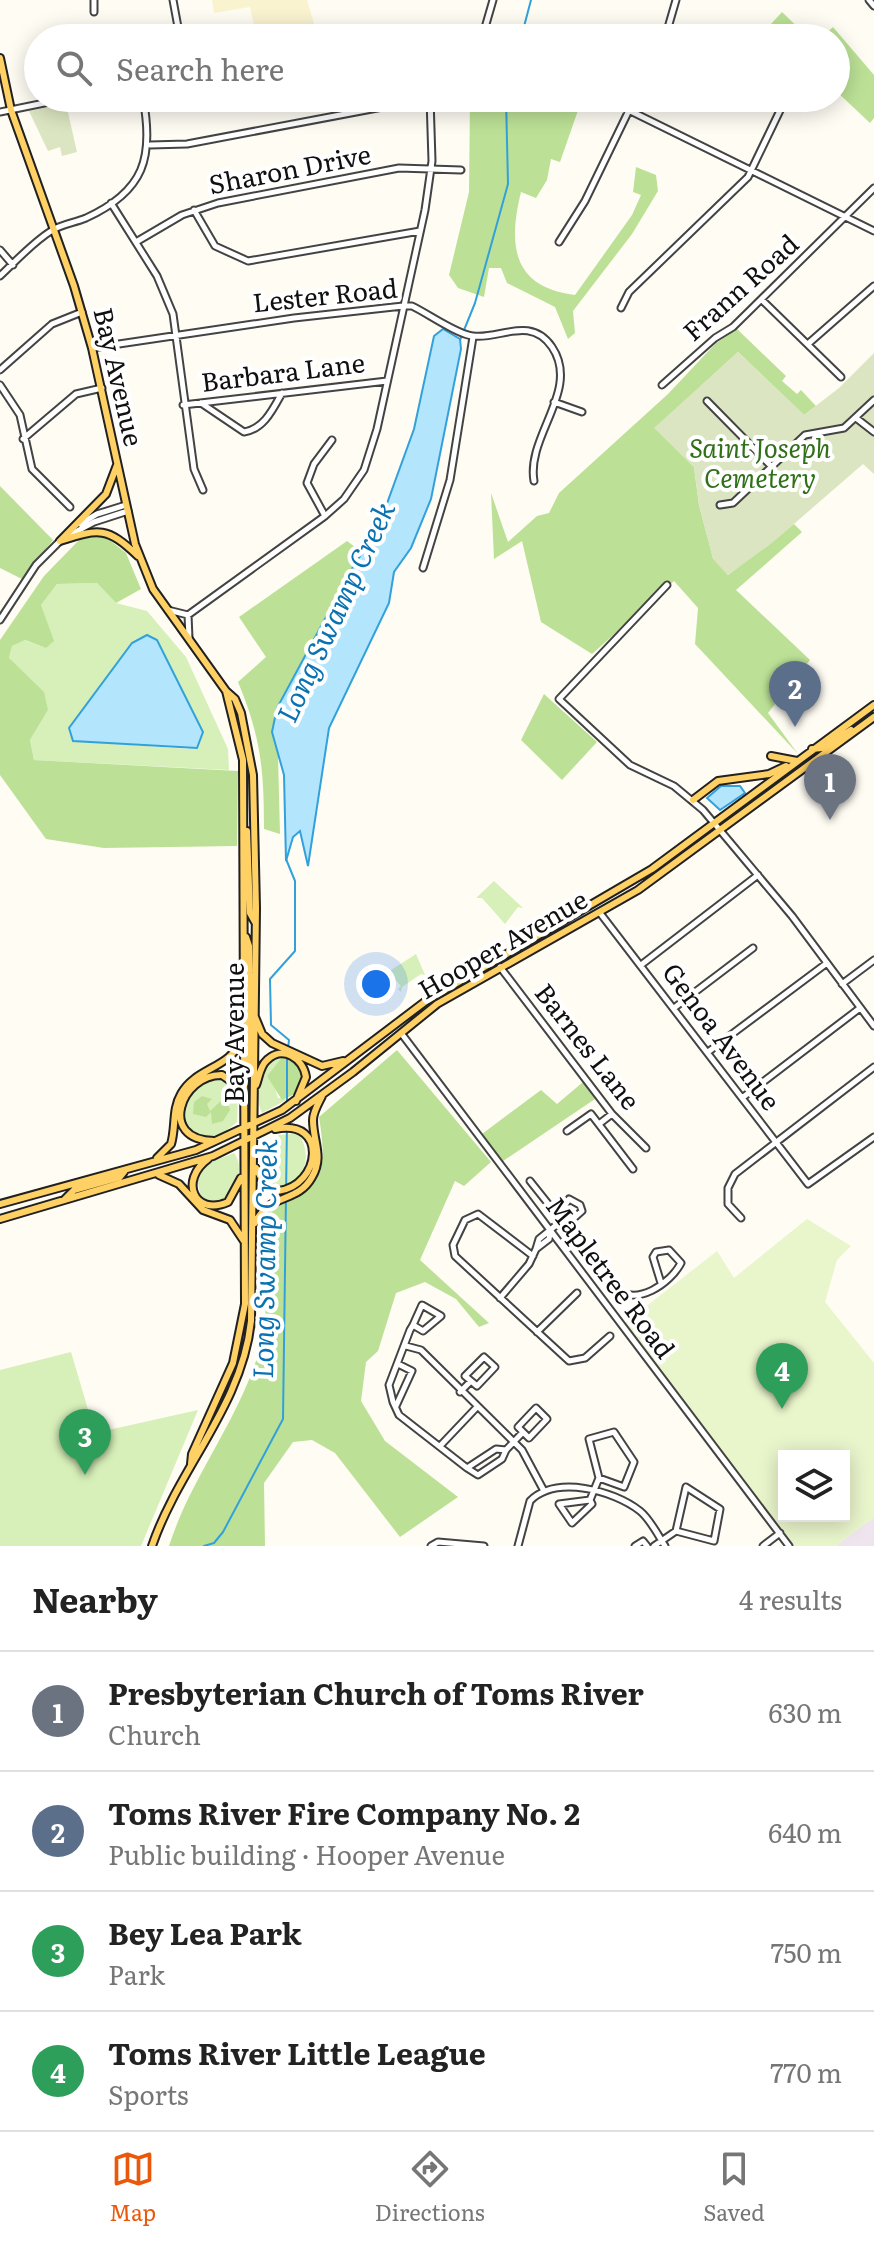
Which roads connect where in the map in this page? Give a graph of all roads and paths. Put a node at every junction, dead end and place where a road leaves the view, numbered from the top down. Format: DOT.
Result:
graph roads {
  1 [pos="94,0"];
  2 [pos="173,0"];
  3 [pos="493,0"];
  4 [pos="676,0"];
  5 [pos="869,0"];
  6 [pos="874,6"];
  7 [pos="94,12"];
  8 [pos="177,24"];
  9 [pos="486,24"];
  10 [pos="669,24"];
  11 [pos="0,58"];
  12 [pos="24,107"];
  13 [pos="11,110"];
  14 [pos="0,112"];
  15 [pos="145,112"];
  16 [pos="356,112"];
  17 [pos="430,112"];
  18 [pos="628,112"];
  19 [pos="633,112"];
  20 [pos="779,112"];
  21 [pos="150,145"];
  22 [pos="431,167"];
  23 [pos="461,170"];
  24 [pos="751,170"];
  25 [pos="874,188"];
  26 [pos="111,203"];
  27 [pos="194,210"];
  28 [pos="845,217"];
  29 [pos="53,229"];
  30 [pos="420,231"];
  31 [pos="874,231"];
  32 [pos="136,242"];
  33 [pos="559,242"];
  34 [pos="0,250"];
  35 [pos="13,265"];
  36 [pos="0,276"];
  37 [pos="874,286"];
  38 [pos="762,300"];
  39 [pos="403,306"];
  40 [pos="621,308"];
  41 [pos="82,312"];
  42 [pos="176,335"];
  43 [pos="473,337"];
  44 [pos="809,344"];
  45 [pos="92,348"];
  46 [pos="0,370"];
  47 [pos="841,377"];
  48 [pos="387,381"];
  49 [pos="0,385"];
  50 [pos="662,385"];
  51 [pos="102,388"];
  52 [pos="283,392"];
  53 [pos="874,400"];
  54 [pos="707,401"];
  55 [pos="554,402"];
  56 [pos="201,403"];
  57 [pos="183,405"];
  58 [pos="582,412"];
  59 [pos="856,418"];
  60 [pos="874,432"];
  61 [pos="23,439"];
  62 [pos="332,440"];
  63 [pos="118,462"];
  64 [pos="771,466"];
  65 [pos="534,481"];
  66 [pos="203,490"];
  67 [pos="720,505"];
  68 [pos="70,507"];
  69 [pos="127,508"];
  70 [pos="325,516"];
  71 [pos="60,541"];
  72 [pos="140,558"];
  73 [pos="423,568"];
  74 [pos="667,585"];
  75 [pos="166,608"];
  76 [pos="188,615"];
  77 [pos="0,620"];
  78 [pos="189,639"];
  79 [pos="226,691"];
  80 [pos="874,705"];
  81 [pos="874,717"];
  82 [pos="812,749"];
  83 [pos="771,756"];
  84 [pos="797,761"];
  85 [pos="693,800"];
  86 [pos="716,824"];
  87 [pos="722,830"];
  88 [pos="758,875"];
  89 [pos="250,912"];
  90 [pos="600,913"];
  91 [pos="255,923"];
  92 [pos="244,935"];
  93 [pos="753,948"];
  94 [pos="874,960"];
  95 [pos="827,963"];
  96 [pos="641,965"];
  97 [pos="500,967"];
  98 [pos="842,984"];
  99 [pos="674,1008"];
  100 [pos="860,1008"];
  101 [pos="255,1015"];
  102 [pos="874,1026"];
  103 [pos="400,1033"];
  104 [pos="243,1036"];
  105 [pos="287,1051"];
  106 [pos="708,1052"];
  107 [pos="357,1054"];
  108 [pos="874,1067"];
  109 [pos="254,1089"];
  110 [pos="322,1096"];
  111 [pos="742,1098"];
  112 [pos="242,1103"];
  113 [pos="294,1103"];
  114 [pos="612,1114"];
  115 [pos="287,1123"];
  116 [pos="254,1124"];
  117 [pos="599,1124"];
  118 [pos="243,1129"];
  119 [pos="567,1131"];
  120 [pos="254,1137"];
  121 [pos="874,1137"];
  122 [pos="217,1141"];
  123 [pos="243,1143"];
  124 [pos="774,1143"];
  125 [pos="646,1148"];
  126 [pos="213,1156"];
  127 [pos="254,1163"];
  128 [pos="147,1164"];
  129 [pos="127,1169"];
  130 [pos="633,1169"];
  131 [pos="155,1174"];
  132 [pos="243,1175"];
  133 [pos="530,1181"];
  134 [pos="287,1193"];
  135 [pos="63,1201"];
  136 [pos="0,1204"];
  137 [pos="741,1218"];
  138 [pos="0,1219"];
  139 [pos="561,1222"];
  140 [pos="254,1227"];
  141 [pos="550,1232"];
  142 [pos="244,1243"];
  143 [pos="534,1252"];
  144 [pos="661,1283"];
  145 [pos="577,1293"];
  146 [pos="500,1298"];
  147 [pos="413,1325"];
  148 [pos="537,1332"];
  149 [pos="610,1336"];
  150 [pos="406,1346"];
  151 [pos="398,1364"];
  152 [pos="471,1381"];
  153 [pos="460,1392"];
  154 [pos="396,1407"];
  155 [pos="477,1407"];
  156 [pos="523,1432"];
  157 [pos="513,1442"];
  158 [pos="440,1446"];
  159 [pos="506,1450"];
  160 [pos="191,1464"];
  161 [pos="467,1468"];
  162 [pos="599,1478"];
  163 [pos="544,1491"];
  164 [pos="594,1491"];
  165 [pos="590,1500"];
  166 [pos="676,1531"];
  167 [pos="780,1533"];
  168 [pos="663,1543"];
  169 [pos="152,1545"];
  170 [pos="431,1546"];
  171 [pos="484,1546"];
  172 [pos="518,1546"];
  173 [pos="635,1546"];
  174 [pos="647,1546"];
  175 [pos="654,1546"];
  176 [pos="763,1546"];
  177 [pos="789,1546"];
  1 -- 7 [label="street"];
  2 -- 8 [label="street"];
  3 -- 9 [label="street"];
  4 -- 10 [label="street"];
  5 -- 6 [label="street"];
  11 -- 13 [label="main road, Bay Avenue"];
  12 -- 13 [label="street"];
  13 -- 14 [label="street"];
  13 -- 29 [label="main road, Bay Avenue"];
  15 -- 21 [label="street"];
  16 -- 21 [label="street"];
  17 -- 22 [label="street"];
  18 -- 33 [label="street"];
  19 -- 24 [label="street"];
  20 -- 24 [label="street"];
  21 -- 26 [label="street"];
  22 -- 23 [label="street, Sharon Drive"];
  22 -- 27 [label="street, Sharon Drive"];
  22 -- 30 [label="street"];
  24 -- 28 [label="street"];
  24 -- 40 [label="street"];
  25 -- 28 [label="street, Frann Road"];
  26 -- 29 [label="street"];
  26 -- 32 [label="street"];
  27 -- 30 [label="street"];
  27 -- 32 [label="street, Sharon Drive"];
  28 -- 31 [label="street"];
  28 -- 38 [label="street, Frann Road"];
  29 -- 35 [label="street"];
  29 -- 41 [label="main road, Bay Avenue"];
  30 -- 39 [label="street"];
  32 -- 42 [label="street"];
  34 -- 35 [label="street"];
  35 -- 36 [label="street"];
  37 -- 44 [label="street"];
  38 -- 44 [label="street"];
  38 -- 50 [label="street, Frann Road"];
  39 -- 42 [label="street, Lester Road"];
  39 -- 43 [label="street, Lester Road"];
  39 -- 48 [label="street"];
  41 -- 45 [label="main road, Bay Avenue"];
  41 -- 46 [label="street"];
  42 -- 45 [label="street, Lester Road"];
  42 -- 57 [label="street"];
  43 -- 55 [label="street"];
  43 -- 73 [label="street"];
  44 -- 47 [label="street"];
  45 -- 51 [label="main road, Bay Avenue"];
  48 -- 52 [label="street, Barbara Lane"];
  48 -- 70 [label="street"];
  49 -- 61 [label="street"];
  51 -- 61 [label="street"];
  51 -- 63 [label="main road, Bay Avenue"];
  52 -- 56 [label="street, Barbara Lane"];
  52 -- 56 [label="street"];
  53 -- 59 [label="street"];
  54 -- 64 [label="street"];
  55 -- 58 [label="street"];
  55 -- 65 [label="street"];
  56 -- 57 [label="street, Barbara Lane"];
  57 -- 66 [label="street"];
  59 -- 60 [label="street"];
  59 -- 64 [label="street"];
  61 -- 68 [label="street"];
  62 -- 70 [label="street"];
  63 -- 69 [label="main road, Bay Avenue"];
  63 -- 71 [label="main road"];
  64 -- 67 [label="street"];
  69 -- 71 [label="street"];
  69 -- 72 [label="main road, Bay Avenue"];
  70 -- 76 [label="street"];
  71 -- 72 [label="main road"];
  71 -- 77 [label="street"];
  72 -- 75 [label="main road, Bay Avenue"];
  74 -- 85 [label="street"];
  75 -- 76 [label="street"];
  75 -- 78 [label="main road, Bay Avenue"];
  76 -- 78 [label="street"];
  78 -- 79 [label="main road, Bay Avenue"];
  79 -- 89 [label="main road, Bay Avenue"];
  79 -- 89 [label="main road, Bay Avenue"];
  80 -- 82 [label="main road, Hooper Avenue"];
  81 -- 82 [label="main road"];
  81 -- 87 [label="main road, Hooper Avenue"];
  82 -- 84 [label="main road, Hooper Avenue"];
  83 -- 84 [label="main road"];
  84 -- 85 [label="main road"];
  84 -- 86 [label="main road, Hooper Avenue"];
  85 -- 86 [label="street"];
  86 -- 87 [label="street"];
  86 -- 107 [label="main road, Hooper Avenue"];
  87 -- 88 [label="street"];
  87 -- 90 [label="main road, Hooper Avenue"];
  88 -- 95 [label="street"];
  88 -- 96 [label="street"];
  89 -- 91 [label="main road"];
  89 -- 92 [label="main road, Bay Avenue"];
  90 -- 96 [label="street, Genoa Avenue"];
  90 -- 97 [label="main road, Hooper Avenue"];
  91 -- 92 [label="main road"];
  91 -- 101 [label="main road, Bay Avenue"];
  92 -- 104 [label="main road, Bay Avenue"];
  92 -- 109 [label="main road"];
  93 -- 99 [label="street"];
  94 -- 98 [label="street"];
  95 -- 98 [label="street"];
  95 -- 106 [label="street"];
  96 -- 99 [label="street, Genoa Avenue"];
  97 -- 103 [label="main road, Hooper Avenue"];
  97 -- 114 [label="street, Barnes Lane"];
  98 -- 100 [label="street"];
  99 -- 106 [label="street, Genoa Avenue"];
  100 -- 102 [label="street"];
  100 -- 111 [label="street"];
  101 -- 105 [label="main road"];
  101 -- 109 [label="main road, Bay Avenue"];
  103 -- 110 [label="main road, Hooper Avenue"];
  103 -- 141 [label="street, Mapletree Road"];
  104 -- 112 [label="main road, Bay Avenue"];
  104 -- 128 [label="main road"];
  105 -- 107 [label="main road"];
  105 -- 109 [label="main road"];
  105 -- 113 [label="main road"];
  106 -- 111 [label="street, Genoa Avenue"];
  107 -- 113 [label="main road, Hooper Avenue"];
  108 -- 124 [label="street"];
  109 -- 116 [label="main road, Bay Avenue"];
  110 -- 115 [label="main road, Hooper Avenue"];
  110 -- 134 [label="main road"];
  111 -- 124 [label="street, Genoa Avenue"];
  112 -- 118 [label="main road, Bay Avenue"];
  112 -- 122 [label="main road"];
  113 -- 116 [label="main road, Hooper Avenue"];
  114 -- 117 [label="street"];
  114 -- 125 [label="street, Barnes Lane"];
  115 -- 120 [label="main road"];
  115 -- 134 [label="main road"];
  116 -- 118 [label="main road, Hooper Avenue"];
  116 -- 120 [label="main road, Bay Avenue"];
  117 -- 119 [label="street"];
  117 -- 130 [label="street"];
  118 -- 122 [label="main road, Hooper Avenue"];
  118 -- 123 [label="main road, Bay Avenue"];
  120 -- 123 [label="main road"];
  120 -- 127 [label="main road, Bay Avenue"];
  121 -- 124 [label="street, Genoa Avenue"];
  122 -- 128 [label="main road, Hooper Avenue"];
  123 -- 126 [label="main road"];
  123 -- 132 [label="main road, Bay Avenue"];
  124 -- 137 [label="street"];
  126 -- 131 [label="main road"];
  126 -- 132 [label="main road"];
  127 -- 134 [label="main road"];
  127 -- 140 [label="main road, Bay Avenue"];
  128 -- 129 [label="main road, Hooper Avenue"];
  129 -- 135 [label="main road"];
  129 -- 136 [label="main road, Hooper Avenue"];
  131 -- 135 [label="main road"];
  131 -- 142 [label="main road"];
  132 -- 142 [label="main road, Bay Avenue"];
  133 -- 139 [label="street"];
  134 -- 140 [label="main road"];
  135 -- 138 [label="main road"];
  139 -- 139 [label="street"];
  139 -- 141 [label="street"];
  139 -- 144 [label="street"];
  140 -- 160 [label="main road, Bay Avenue"];
  141 -- 143 [label="street"];
  141 -- 167 [label="street, Mapletree Road"];
  142 -- 160 [label="main road, Bay Avenue"];
  143 -- 146 [label="street"];
  143 -- 146 [label="street"];
  144 -- 144 [label="street"];
  145 -- 148 [label="street"];
  146 -- 148 [label="street"];
  147 -- 147 [label="street"];
  147 -- 150 [label="street"];
  148 -- 149 [label="street"];
  150 -- 151 [label="street"];
  150 -- 153 [label="street"];
  151 -- 154 [label="street"];
  151 -- 154 [label="street"];
  152 -- 152 [label="street"];
  152 -- 153 [label="street"];
  153 -- 155 [label="street"];
  154 -- 158 [label="street"];
  155 -- 157 [label="street"];
  155 -- 158 [label="street"];
  156 -- 156 [label="street"];
  156 -- 157 [label="street"];
  157 -- 159 [label="street"];
  157 -- 163 [label="street"];
  158 -- 161 [label="street"];
  159 -- 161 [label="street"];
  159 -- 161 [label="street"];
  160 -- 169 [label="main road, Bay Avenue"];
  162 -- 162 [label="street"];
  162 -- 164 [label="street"];
  163 -- 164 [label="street"];
  163 -- 172 [label="street"];
  164 -- 165 [label="street"];
  164 -- 168 [label="street"];
  165 -- 165 [label="street"];
  166 -- 166 [label="street"];
  166 -- 168 [label="street"];
  167 -- 176 [label="street"];
  167 -- 177 [label="street, Mapletree Road"];
  168 -- 175 [label="street"];
  170 -- 171 [label="street"];
  173 -- 174 [label="street"];
}
